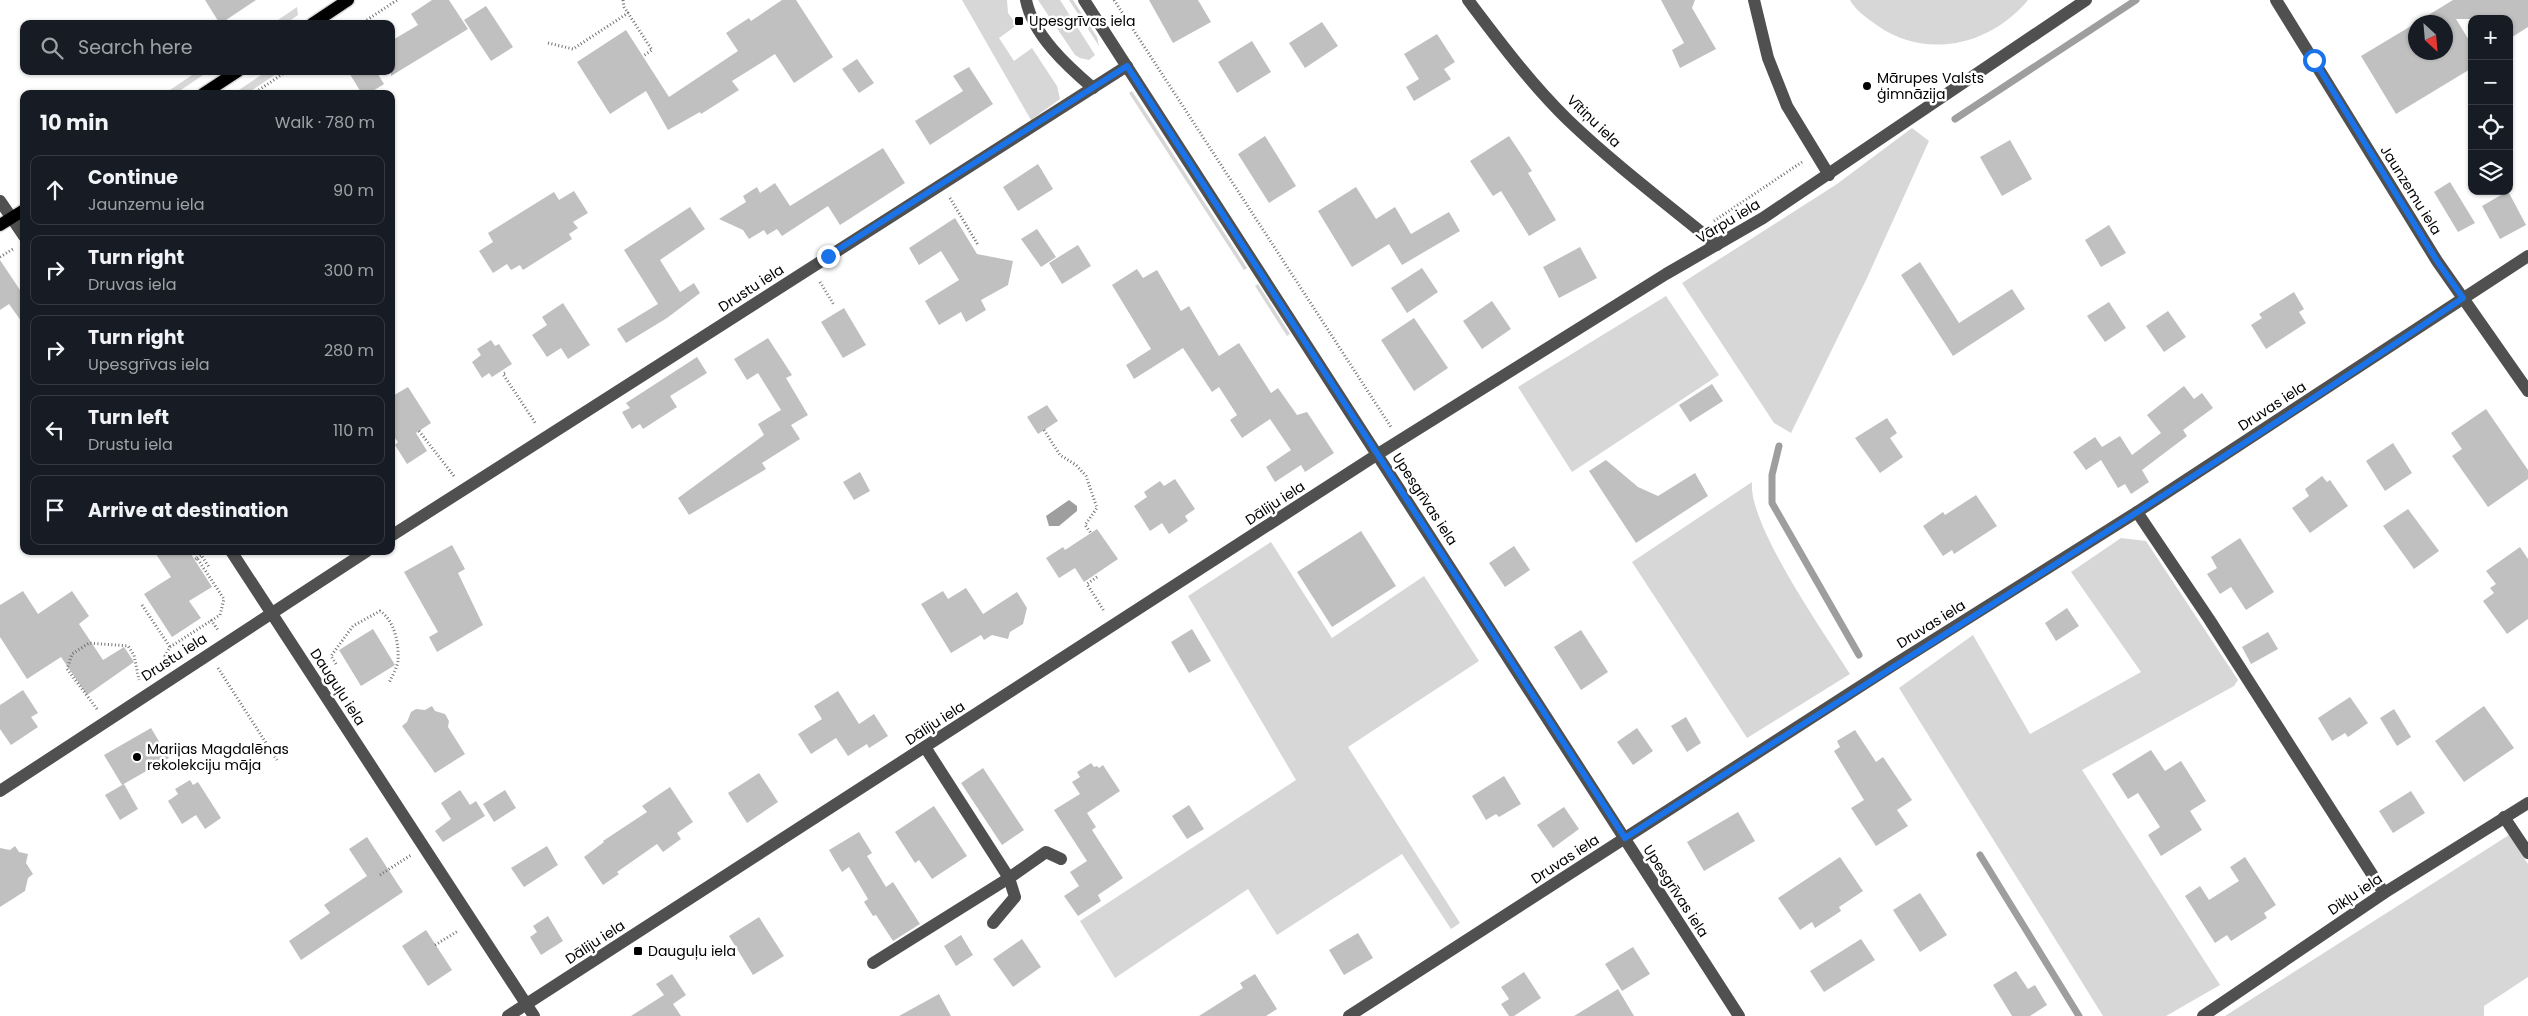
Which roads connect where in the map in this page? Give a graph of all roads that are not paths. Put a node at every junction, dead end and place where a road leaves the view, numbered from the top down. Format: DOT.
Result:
graph roads {
  1 [pos="348,0"];
  2 [pos="1026,0"];
  3 [pos="1084,0"];
  4 [pos="1468,0"];
  5 [pos="1754,0"];
  6 [pos="2086,0"];
  7 [pos="2276,0"];
  8 [pos="318,20"];
  9 [pos="1127,66"];
  10 [pos="232,75"];
  11 [pos="1093,88"];
  12 [pos="209,90"];
  13 [pos="1829,176"];
  14 [pos="0,201"];
  15 [pos="20,212"];
  16 [pos="12,217"];
  17 [pos="0,225"];
  18 [pos="20,230"];
  19 [pos="1717,245"];
  20 [pos="2528,256"];
  21 [pos="2463,298"];
  22 [pos="2528,390"];
  23 [pos="1378,454"];
  24 [pos="2136,512"];
  25 [pos="395,533"];
  26 [pos="234,555"];
  27 [pos="361,555"];
  28 [pos="271,612"];
  29 [pos="925,747"];
  30 [pos="0,791"];
  31 [pos="2528,803"];
  32 [pos="2504,817"];
  33 [pos="1625,838"];
  34 [pos="2528,853"];
  35 [pos="1061,859"];
  36 [pos="1009,878"];
  37 [pos="2384,893"];
  38 [pos="993,923"];
  39 [pos="873,963"];
  40 [pos="526,1005"];
  41 [pos="508,1016"];
  42 [pos="534,1016"];
  43 [pos="1349,1016"];
  44 [pos="1739,1016"];
  45 [pos="2203,1016"];
  1 -- 8 [label="main road"];
  2 -- 11 [label="street"];
  3 -- 9 [label="street, Upesgrīvas iela"];
  4 -- 19 [label="street, Vītiņu iela"];
  5 -- 13 [label="street"];
  6 -- 13 [label="street, Vārpu iela"];
  7 -- 21 [label="street, Jaunzemu iela"];
  9 -- 11 [label="street, Drustu iela"];
  9 -- 23 [label="street, Upesgrīvas iela"];
  10 -- 12 [label="main road"];
  11 -- 25 [label="street, Drustu iela"];
  13 -- 19 [label="street, Vārpu iela"];
  14 -- 16 [label="street"];
  15 -- 16 [label="main road"];
  16 -- 17 [label="main road"];
  16 -- 18 [label="street"];
  19 -- 23 [label="street, Vārpu iela"];
  20 -- 21 [label="street, Druvas iela"];
  21 -- 22 [label="street, Jaunzemu iela"];
  21 -- 24 [label="street, Druvas iela"];
  23 -- 29 [label="street, Dāliju iela"];
  23 -- 33 [label="street, Upesgrīvas iela"];
  24 -- 33 [label="street, Druvas iela"];
  24 -- 37 [label="street"];
  26 -- 28 [label="street, Dauguļu iela"];
  27 -- 28 [label="street, Drustu iela"];
  28 -- 30 [label="street, Drustu iela"];
  28 -- 40 [label="street, Dauguļu iela"];
  29 -- 36 [label="street"];
  29 -- 40 [label="street, Dāliju iela"];
  31 -- 32 [label="street, Dikļu iela"];
  32 -- 34 [label="street"];
  32 -- 37 [label="street, Dikļu iela"];
  33 -- 43 [label="street, Druvas iela"];
  33 -- 44 [label="street, Upesgrīvas iela"];
  35 -- 36 [label="street"];
  36 -- 38 [label="street"];
  36 -- 39 [label="street"];
  37 -- 45 [label="street, Dikļu iela"];
  40 -- 41 [label="street, Dāliju iela"];
  40 -- 42 [label="street, Dauguļu iela"];
}
